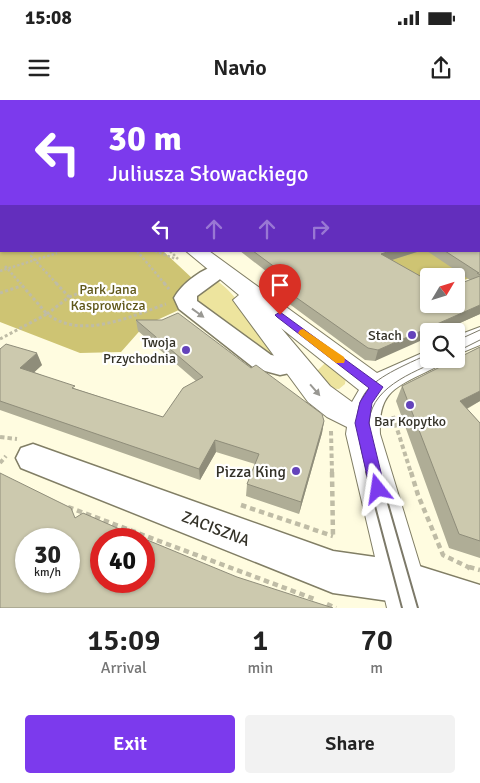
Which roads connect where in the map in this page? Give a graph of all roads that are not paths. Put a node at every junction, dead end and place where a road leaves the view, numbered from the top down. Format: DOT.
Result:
graph roads {
  1 [pos="188,256"];
  2 [pos="220,270"];
  3 [pos="480,335"];
  4 [pos="465,342"];
  5 [pos="294,364"];
  6 [pos="420,364"];
  7 [pos="357,414"];
  8 [pos="12,451"];
  9 [pos="477,590"];
  10 [pos="406,595"];
  1 -- 2 [label="street"];
  2 -- 5 [label="street"];
  2 -- 5 [label="street, one-way"];
  2 -- 7 [label="street"];
  3 -- 4 [label="street"];
  5 -- 7 [label="street, one-way"];
  6 -- 7 [label="street"];
  7 -- 10 [label="street"];
  8 -- 10 [label="street, ZACISZNA"];
  9 -- 10 [label="street, ZACISZNA"];
}
